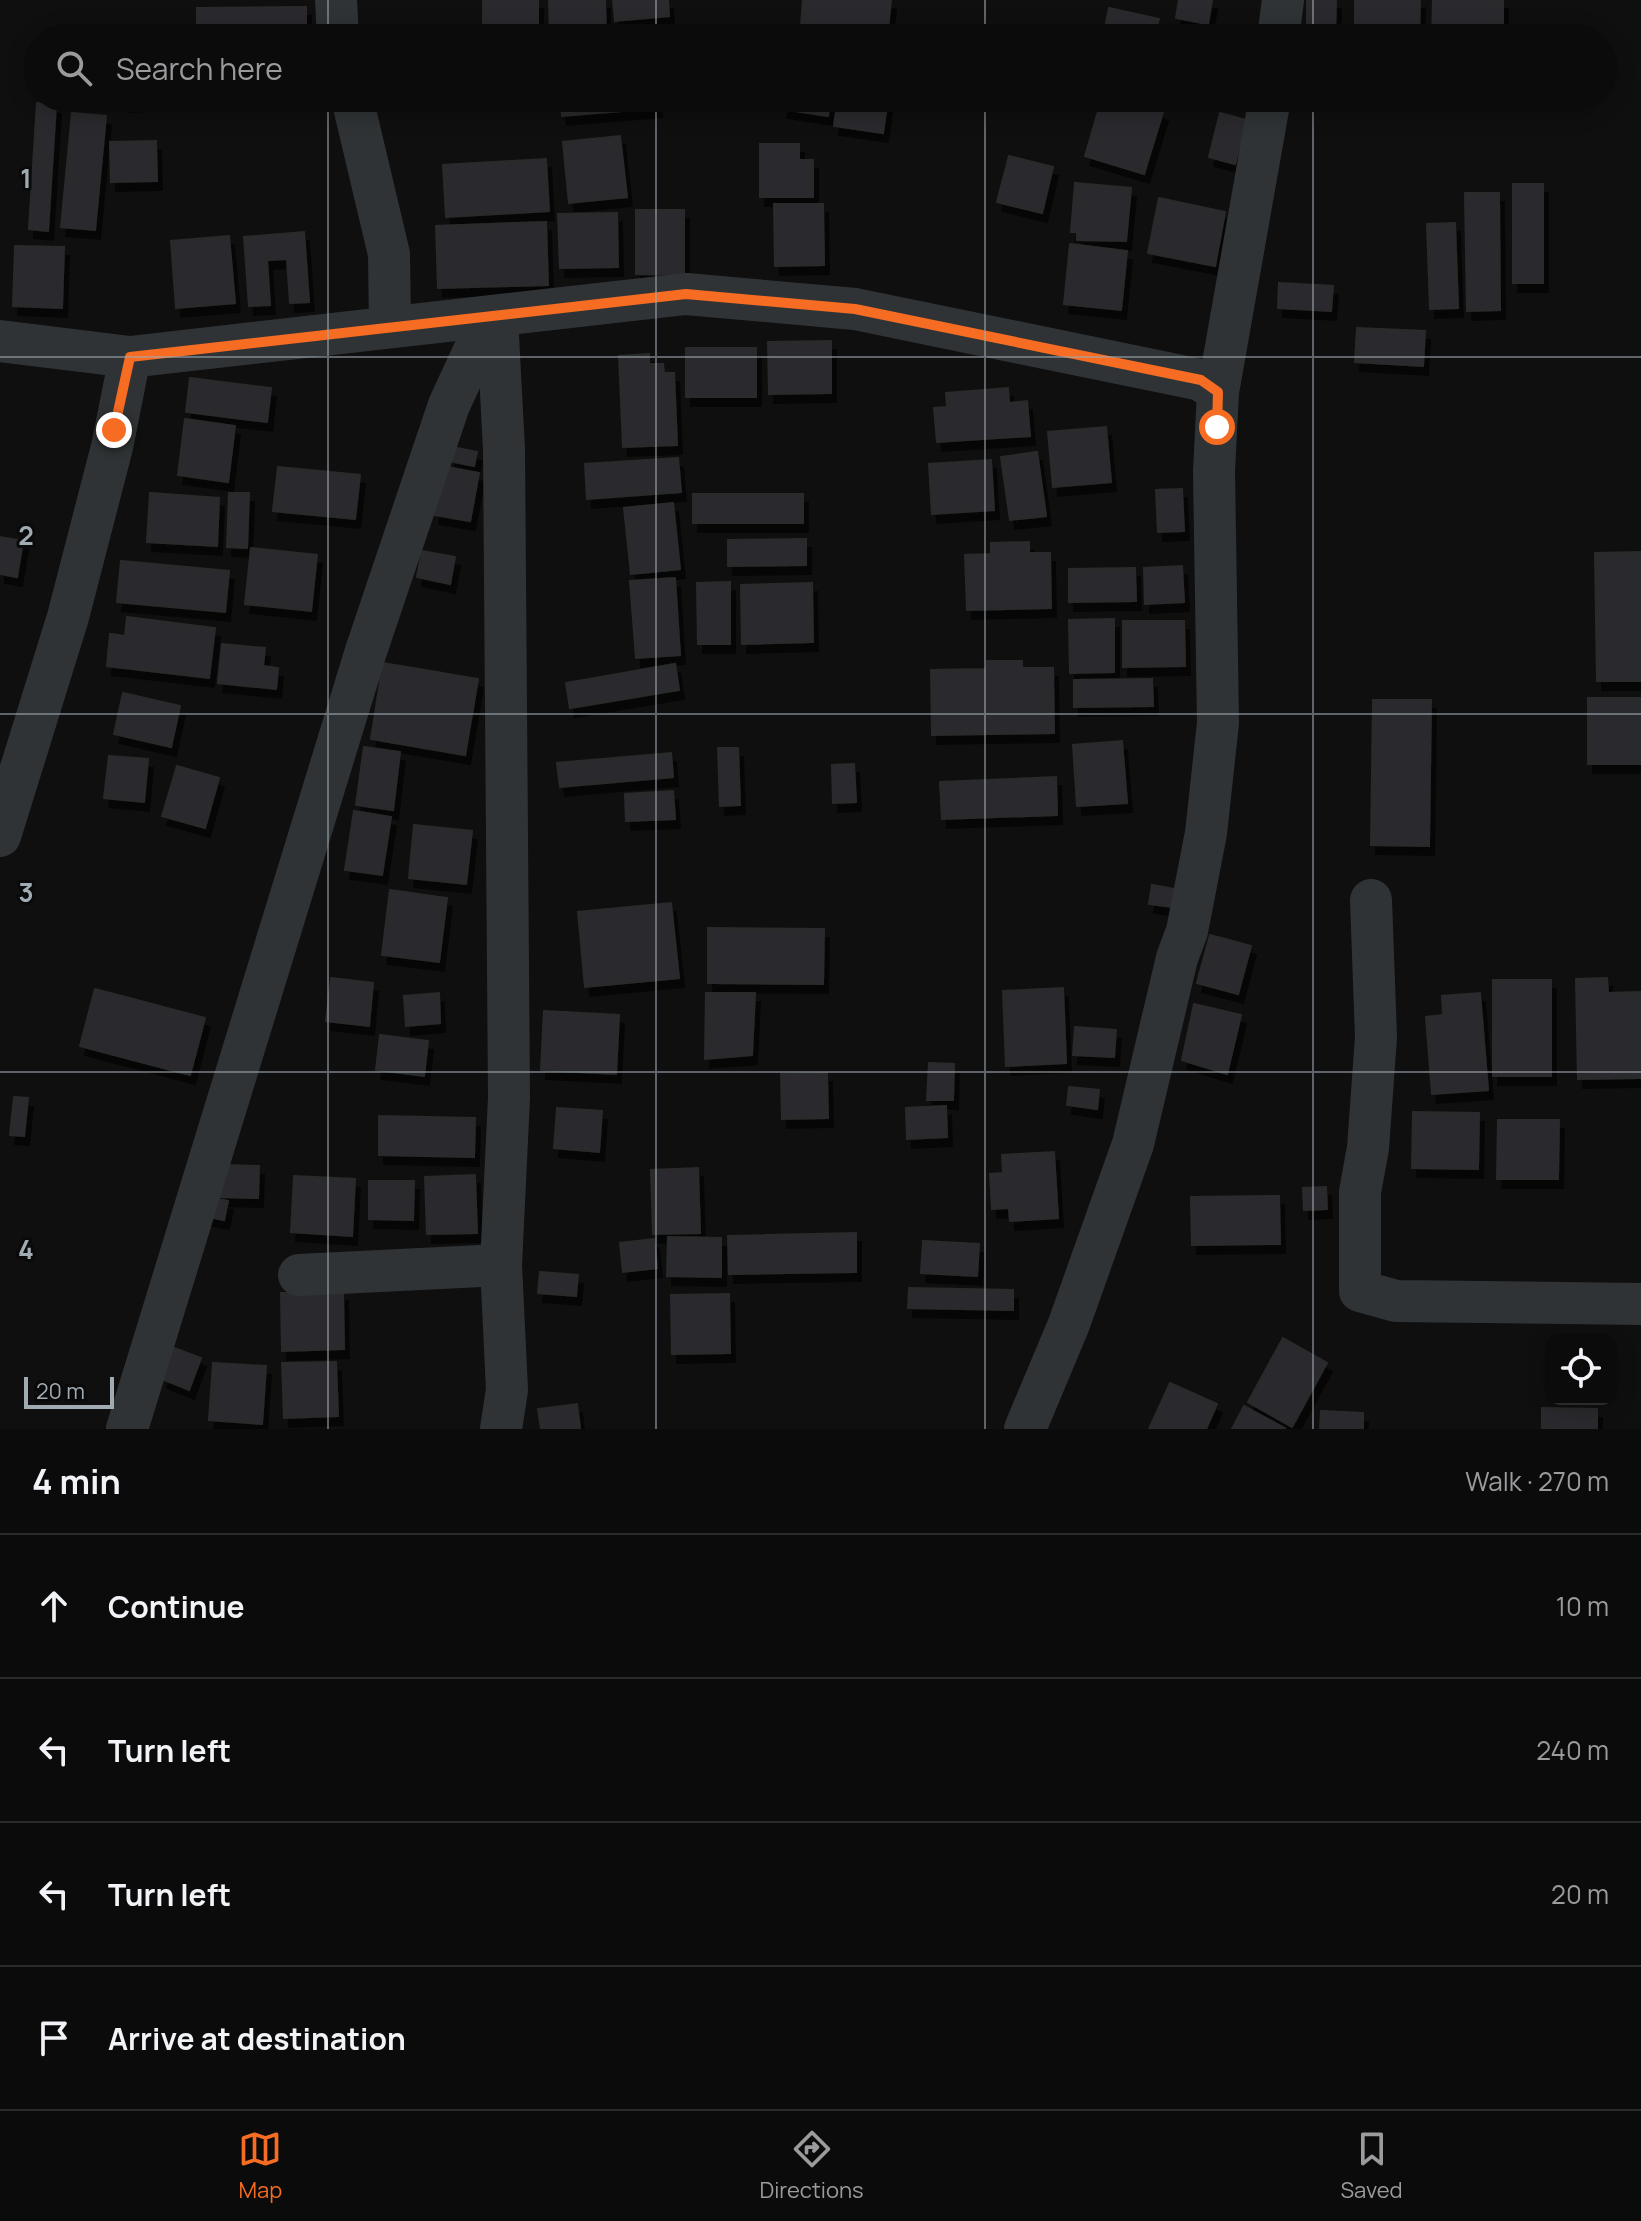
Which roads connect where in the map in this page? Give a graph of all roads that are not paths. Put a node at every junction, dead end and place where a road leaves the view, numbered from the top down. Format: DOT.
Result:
graph roads {
  1 [pos="336,0"];
  2 [pos="1283,0"];
  3 [pos="337,24"];
  4 [pos="1280,24"];
  5 [pos="355,112"];
  6 [pos="1268,112"];
  7 [pos="497,315"];
  8 [pos="390,325"];
  9 [pos="0,341"];
  10 [pos="130,357"];
  11 [pos="499,364"];
  12 [pos="1218,392"];
  13 [pos="0,836"];
  14 [pos="1371,900"];
  15 [pos="501,1265"];
  16 [pos="299,1275"];
  17 [pos="1641,1304"];
  18 [pos="127,1429"];
  19 [pos="501,1429"];
  20 [pos="1025,1429"];
  1 -- 3 [label="street"];
  2 -- 4 [label="street"];
  5 -- 8 [label="street"];
  6 -- 12 [label="street"];
  7 -- 8 [label="street"];
  7 -- 11 [label="street"];
  7 -- 12 [label="street"];
  8 -- 10 [label="street"];
  9 -- 10 [label="street"];
  10 -- 13 [label="street"];
  11 -- 15 [label="street"];
  11 -- 18 [label="street"];
  12 -- 20 [label="street"];
  14 -- 17 [label="street"];
  15 -- 16 [label="street"];
  15 -- 19 [label="street"];
}
